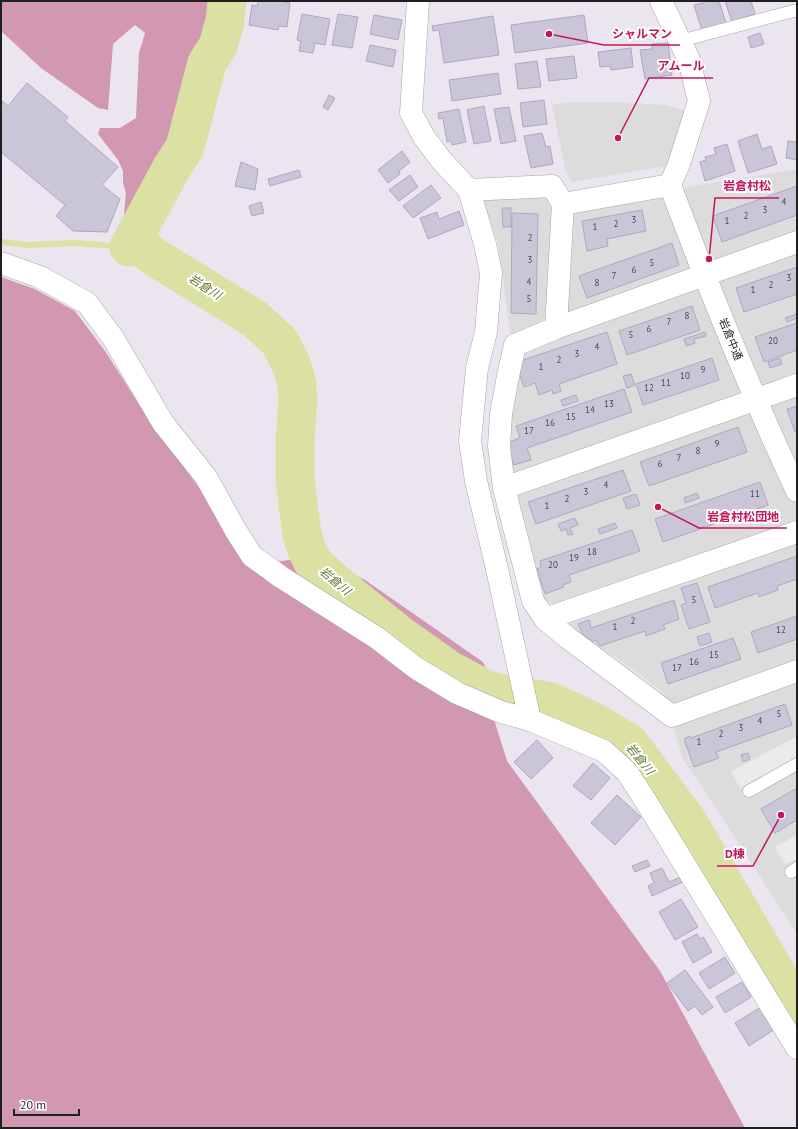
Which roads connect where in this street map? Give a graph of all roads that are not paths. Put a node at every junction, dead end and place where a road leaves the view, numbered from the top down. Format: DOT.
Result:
graph roads {
  1 [pos="661,1"];
  2 [pos="412,2"];
  3 [pos="797,10"];
  4 [pos="680,41"];
  5 [pos="670,185"];
  6 [pos="469,190"];
  7 [pos="563,204"];
  8 [pos="797,242"];
  9 [pos="1,263"];
  10 [pos="704,274"];
  11 [pos="556,328"];
  12 [pos="797,385"];
  13 [pos="756,400"];
  14 [pos="504,488"];
  15 [pos="797,491"];
  16 [pos="797,532"];
  17 [pos="545,619"];
  18 [pos="797,671"];
  19 [pos="530,720"];
  20 [pos="797,764"];
  21 [pos="749,791"];
  22 [pos="797,1048"];
  1 -- 4 [label="street"];
  2 -- 6 [label="street"];
  3 -- 4 [label="lane"];
  4 -- 5 [label="street"];
  5 -- 7 [label="street"];
  5 -- 10 [label="street, 岩倉中通"];
  6 -- 7 [label="street"];
  6 -- 19 [label="street"];
  7 -- 11 [label="street"];
  8 -- 10 [label="street"];
  9 -- 19 [label="street"];
  10 -- 11 [label="street"];
  10 -- 13 [label="street, 岩倉中通"];
  11 -- 14 [label="street"];
  12 -- 13 [label="street"];
  13 -- 14 [label="street"];
  13 -- 15 [label="street, 岩倉中通"];
  14 -- 17 [label="street"];
  16 -- 17 [label="street"];
  17 -- 18 [label="street"];
  19 -- 22 [label="street"];
  20 -- 21 [label="lane"];
}
